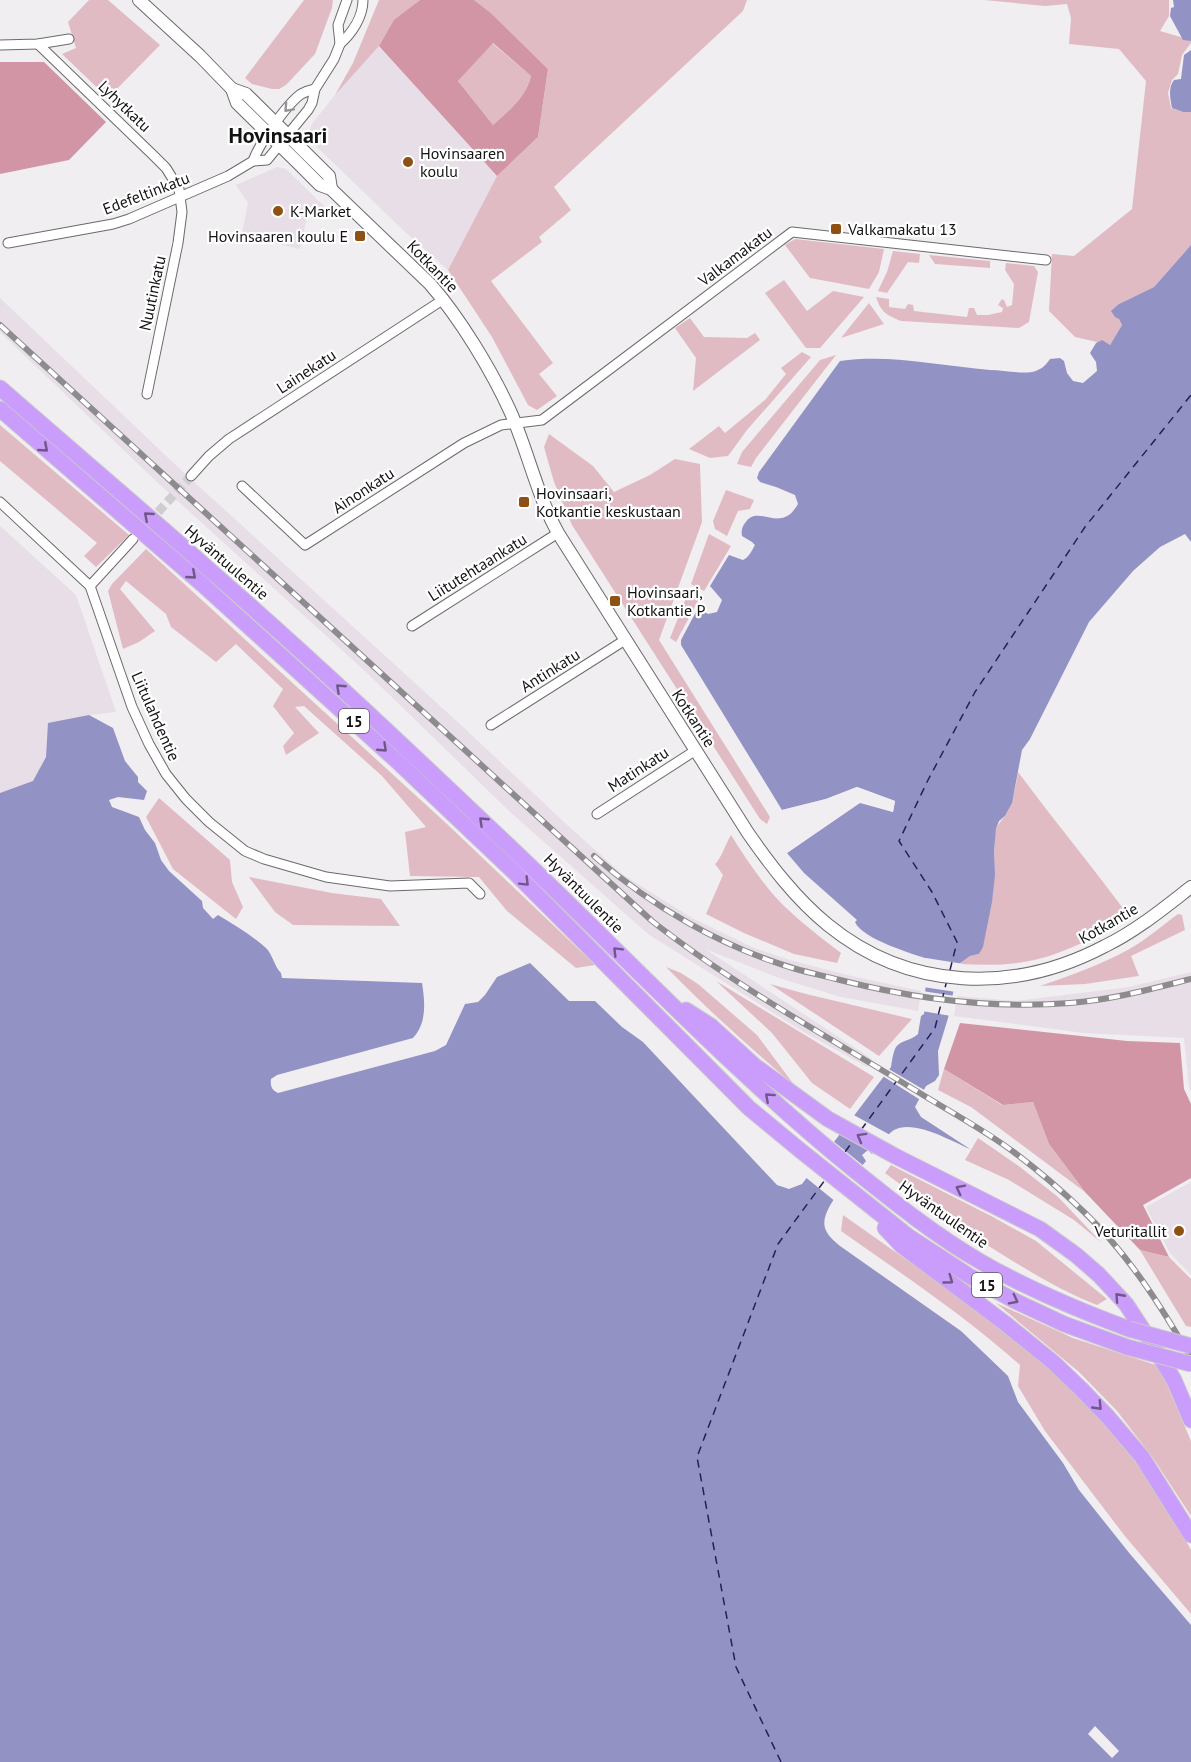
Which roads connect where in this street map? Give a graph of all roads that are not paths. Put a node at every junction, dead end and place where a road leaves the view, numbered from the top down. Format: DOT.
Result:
graph roads {
  1 [pos="139,0"];
  2 [pos="347,0"];
  3 [pos="363,0"];
  4 [pos="69,39"];
  5 [pos="38,44"];
  6 [pos="340,44"];
  7 [pos="0,45"];
  8 [pos="315,89"];
  9 [pos="272,128"];
  10 [pos="283,140"];
  11 [pos="253,161"];
  12 [pos="180,197"];
  13 [pos="8,243"];
  14 [pos="1046,260"];
  15 [pos="444,299"];
  16 [pos="0,376"];
  17 [pos="0,388"];
  18 [pos="147,394"];
  19 [pos="0,409"];
  20 [pos="515,424"];
  21 [pos="73,451"];
  22 [pos="191,476"];
  23 [pos="242,486"];
  24 [pos="0,502"];
  25 [pos="558,533"];
  26 [pos="133,539"];
  27 [pos="90,586"];
  28 [pos="412,626"];
  29 [pos="625,640"];
  30 [pos="491,725"];
  31 [pos="696,750"];
  32 [pos="597,814"];
  33 [pos="1191,887"];
  34 [pos="480,894"];
  35 [pos="658,992"];
  36 [pos="860,1199"];
  37 [pos="1191,1346"];
  38 [pos="1191,1364"];
  39 [pos="1191,1420"];
  40 [pos="1191,1535"];
  1 -- 9 [label="street, Kotkantie"];
  2 -- 6 [label="street"];
  3 -- 6 [label="street"];
  4 -- 5 [label="street"];
  5 -- 7 [label="street"];
  5 -- 12 [label="street, Lyhytkatu"];
  6 -- 8 [label="street, Edefeltinkatu"];
  8 -- 9 [label="street, one-way"];
  8 -- 10 [label="street, Edefeltinkatu"];
  9 -- 10 [label="street, Kotkantie"];
  9 -- 11 [label="street"];
  10 -- 11 [label="street, Edefeltinkatu"];
  10 -- 15 [label="street, Kotkantie"];
  11 -- 12 [label="street, Edefeltinkatu"];
  12 -- 13 [label="street, Edefeltinkatu"];
  12 -- 18 [label="street, Nuutinkatu"];
  14 -- 20 [label="street, Valkamakatu"];
  15 -- 20 [label="street, Kotkantie"];
  15 -- 22 [label="street, Lainekatu"];
  16 -- 21 [label="highway"];
  17 -- 21 [label="highway, Hyväntuulentie / 15"];
  19 -- 36 [label="highway, Hyväntuulentie / 15, one-way"];
  20 -- 23 [label="street, Ainonkatu"];
  20 -- 25 [label="street, Kotkantie"];
  35 -- 21 [label="highway, Hyväntuulentie / 15, one-way"];
  24 -- 27 [label="street, Liitulahdentie"];
  25 -- 28 [label="street, Liitutehtaankatu"];
  25 -- 29 [label="street, Kotkantie"];
  26 -- 27 [label="street"];
  27 -- 34 [label="street, Liitulahdentie"];
  29 -- 30 [label="street, Antinkatu"];
  29 -- 31 [label="street, Kotkantie"];
  31 -- 32 [label="street, Matinkatu"];
  31 -- 33 [label="street, Kotkantie"];
  37 -- 35 [label="highway, Hyväntuulentie / 15, one-way, bridge"];
  39 -- 35 [label="highway, one-way"];
  36 -- 38 [label="highway, Hyväntuulentie / 15, one-way, bridge"];
  36 -- 40 [label="highway, one-way"];
}
